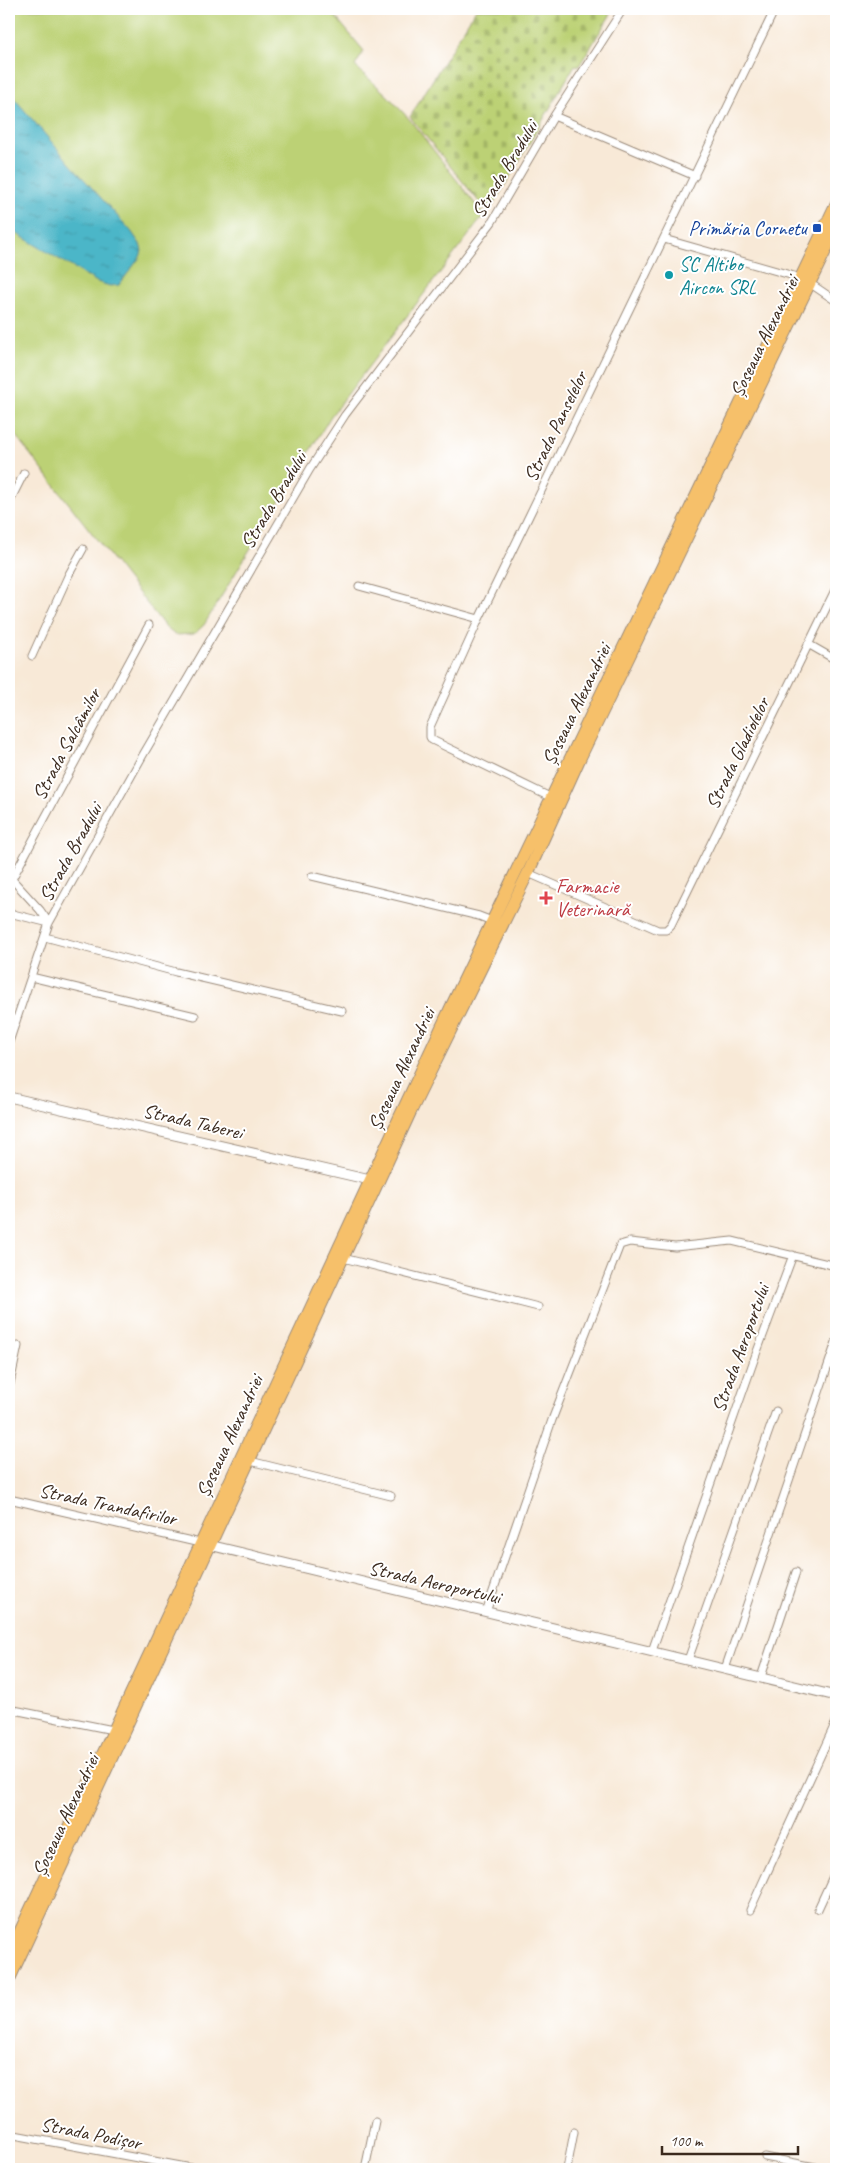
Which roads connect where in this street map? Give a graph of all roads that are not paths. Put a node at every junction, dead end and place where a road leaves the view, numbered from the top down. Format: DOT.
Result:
graph roads {
  1 [pos="623,9"];
  2 [pos="775,9"];
  3 [pos="554,116"];
  4 [pos="695,176"];
  5 [pos="836,204"];
  6 [pos="836,229"];
  7 [pos="664,239"];
  8 [pos="806,281"];
  9 [pos="836,301"];
  10 [pos="24,473"];
  11 [pos="9,503"];
  12 [pos="83,549"];
  13 [pos="359,586"];
  14 [pos="836,588"];
  15 [pos="479,619"];
  16 [pos="149,625"];
  17 [pos="808,644"];
  18 [pos="32,656"];
  19 [pos="836,660"];
  20 [pos="552,798"];
  21 [pos="528,873"];
  22 [pos="312,876"];
  23 [pos="10,877"];
  24 [pos="9,913"];
  25 [pos="492,921"];
  26 [pos="49,924"];
  27 [pos="45,937"];
  28 [pos="31,978"];
  29 [pos="342,1011"];
  30 [pos="195,1016"];
  31 [pos="9,1042"];
  32 [pos="9,1097"];
  33 [pos="370,1180"];
  34 [pos="793,1256"];
  35 [pos="343,1258"];
  36 [pos="836,1266"];
  37 [pos="538,1308"];
  38 [pos="836,1342"];
  39 [pos="18,1346"];
  40 [pos="9,1388"];
  41 [pos="776,1411"];
  42 [pos="250,1461"];
  43 [pos="392,1496"];
  44 [pos="9,1500"];
  45 [pos="205,1544"];
  46 [pos="796,1572"];
  47 [pos="486,1612"];
  48 [pos="652,1651"];
  49 [pos="688,1660"];
  50 [pos="725,1669"];
  51 [pos="761,1677"];
  52 [pos="836,1696"];
  53 [pos="9,1709"];
  54 [pos="836,1722"];
  55 [pos="113,1730"];
  56 [pos="836,1870"];
  57 [pos="818,1909"];
  58 [pos="750,1910"];
  59 [pos="9,1955"];
  60 [pos="9,1980"];
  61 [pos="375,2121"];
  62 [pos="574,2132"];
  63 [pos="9,2134"];
  64 [pos="765,2157"];
  65 [pos="196,2169"];
  66 [pos="365,2169"];
  67 [pos="567,2169"];
  68 [pos="825,2169"];
  1 -- 3 [label="street, Strada Bradului"];
  2 -- 4 [label="street, Strada Panselelor"];
  3 -- 4 [label="street"];
  3 -- 26 [label="street, Strada Bradului"];
  4 -- 7 [label="street, Strada Panselelor"];
  5 -- 8 [label="highway, Șoseaua Alexandriei"];
  6 -- 8 [label="highway, Șoseaua Alexandriei"];
  7 -- 8 [label="street"];
  7 -- 15 [label="street, Strada Panselelor"];
  8 -- 9 [label="street"];
  8 -- 20 [label="highway, Șoseaua Alexandriei"];
  8 -- 21 [label="highway, Șoseaua Alexandriei"];
  10 -- 11 [label="street"];
  12 -- 18 [label="street"];
  13 -- 15 [label="street"];
  14 -- 17 [label="street, Strada Gladiolelor"];
  15 -- 20 [label="street, Strada Panselelor"];
  16 -- 23 [label="street, Strada Salcâmilor"];
  17 -- 19 [label="street"];
  17 -- 21 [label="street, Strada Gladiolelor"];
  20 -- 25 [label="highway, Șoseaua Alexandriei"];
  21 -- 35 [label="highway, Șoseaua Alexandriei"];
  22 -- 25 [label="street"];
  23 -- 26 [label="street, Strada Salcâmilor"];
  24 -- 26 [label="street"];
  25 -- 33 [label="highway, Șoseaua Alexandriei"];
  26 -- 27 [label="street, Strada Bradului"];
  27 -- 28 [label="street, Strada Bradului"];
  27 -- 29 [label="street"];
  28 -- 30 [label="street"];
  28 -- 31 [label="street, Strada Bradului"];
  32 -- 33 [label="street, Strada Taberei"];
  33 -- 45 [label="highway, Șoseaua Alexandriei"];
  34 -- 36 [label="street"];
  34 -- 47 [label="street"];
  34 -- 48 [label="street, Strada Aeroportului"];
  35 -- 37 [label="street"];
  35 -- 42 [label="highway, Șoseaua Alexandriei"];
  38 -- 50 [label="street"];
  39 -- 40 [label="street"];
  41 -- 49 [label="street"];
  42 -- 43 [label="street"];
  42 -- 45 [label="highway, Șoseaua Alexandriei"];
  44 -- 45 [label="street, Strada Trandafirilor"];
  45 -- 47 [label="street, Strada Aeroportului"];
  45 -- 55 [label="highway, Șoseaua Alexandriei"];
  45 -- 60 [label="highway, Șoseaua Alexandriei"];
  46 -- 51 [label="street"];
  47 -- 48 [label="street, Strada Aeroportului"];
  48 -- 49 [label="street, Strada Aeroportului"];
  49 -- 50 [label="street, Strada Aeroportului"];
  50 -- 51 [label="street, Strada Aeroportului"];
  51 -- 52 [label="street, Strada Aeroportului"];
  53 -- 55 [label="street"];
  54 -- 58 [label="street"];
  55 -- 59 [label="highway, Șoseaua Alexandriei"];
  56 -- 57 [label="street"];
  61 -- 66 [label="street"];
  62 -- 67 [label="street"];
  63 -- 65 [label="street, Strada Podișor"];
  64 -- 68 [label="street"];
}
